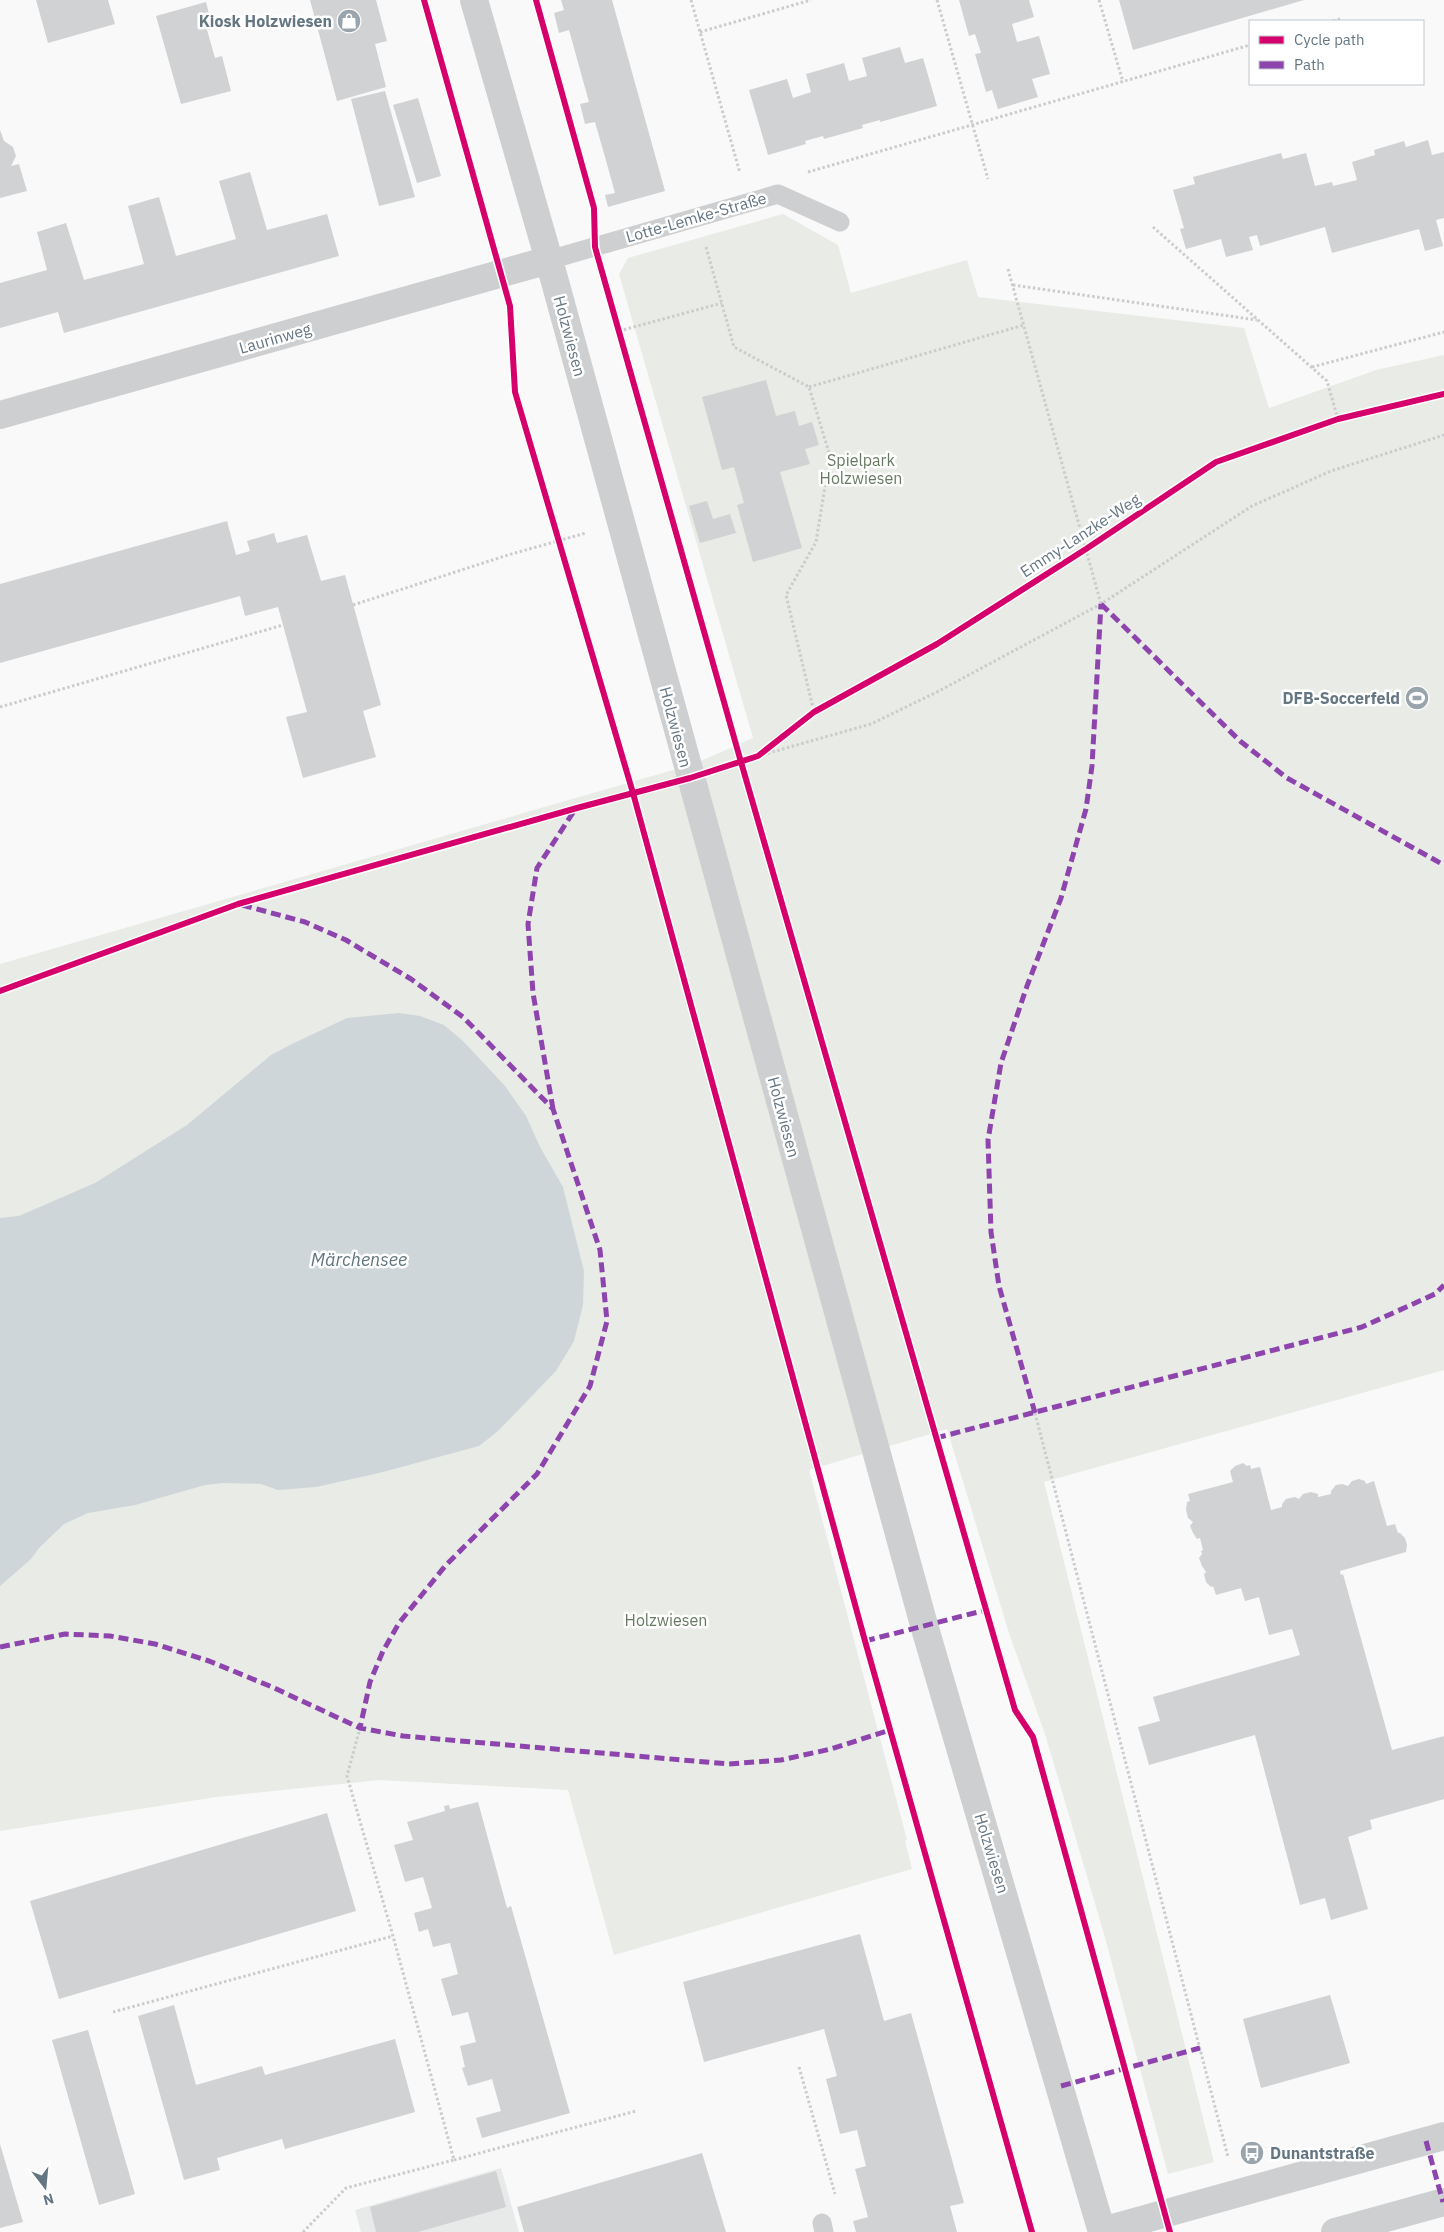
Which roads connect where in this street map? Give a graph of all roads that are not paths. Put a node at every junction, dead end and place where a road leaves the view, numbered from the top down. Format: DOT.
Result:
graph roads {
  1 [pos="474,0"];
  2 [pos="840,222"];
  3 [pos="550,260"];
  4 [pos="0,415"];
  5 [pos="1444,2136"];
  6 [pos="1444,2202"];
  7 [pos="1102,2232"];
  8 [pos="1335,2232"];
  1 -- 3 [label="street, Holzwiesen"];
  2 -- 3 [label="lane, Lotte-Lemke-Straße"];
  3 -- 4 [label="street, Laurinweg"];
  3 -- 7 [label="street, Holzwiesen"];
  5 -- 7 [label="street"];
  6 -- 8 [label="street"];
}
